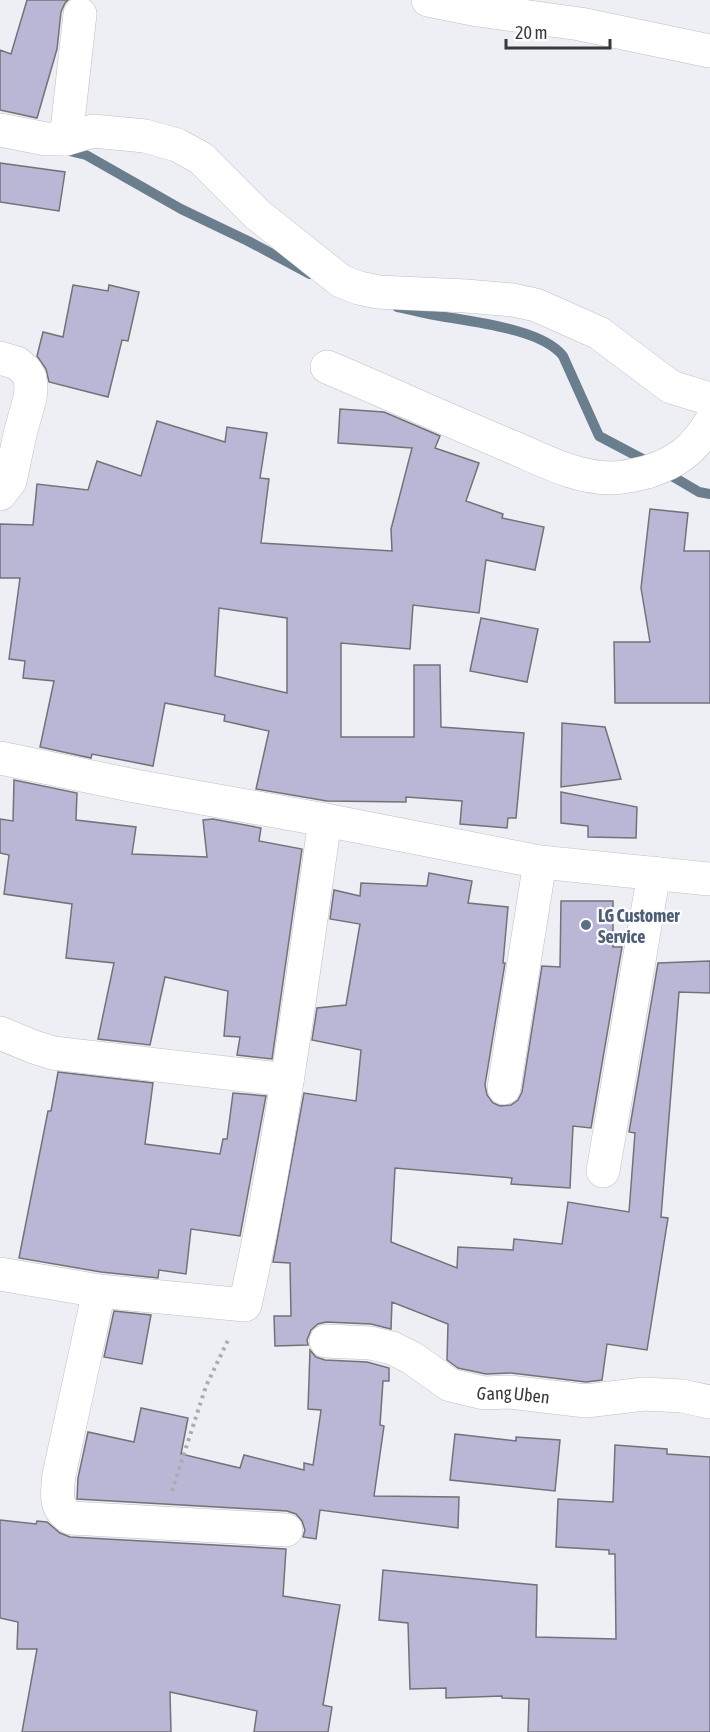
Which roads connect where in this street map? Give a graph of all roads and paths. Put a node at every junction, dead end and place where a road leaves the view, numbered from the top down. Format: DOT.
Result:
graph roads {
  1 [pos="428,0"];
  2 [pos="580,12"];
  3 [pos="80,14"];
  4 [pos="710,51"];
  5 [pos="0,130"];
  6 [pos="66,139"];
  7 [pos="0,358"];
  8 [pos="327,368"];
  9 [pos="710,399"];
  10 [pos="710,423"];
  11 [pos="0,494"];
  12 [pos="0,758"];
  13 [pos="326,820"];
  14 [pos="540,862"];
  15 [pos="654,873"];
  16 [pos="710,879"];
  17 [pos="0,1033"];
  18 [pos="287,1080"];
  19 [pos="504,1088"];
  20 [pos="603,1171"];
  21 [pos="0,1274"];
  22 [pos="99,1291"];
  23 [pos="245,1305"];
  24 [pos="327,1341"];
  25 [pos="710,1402"];
  26 [pos="162,1524"];
  27 [pos="286,1530"];
  1 -- 2 [label="street"];
  2 -- 4 [label="street"];
  3 -- 6 [label="street"];
  5 -- 6 [label="street"];
  6 -- 9 [label="street"];
  7 -- 11 [label="street"];
  8 -- 10 [label="street"];
  12 -- 13 [label="street"];
  13 -- 14 [label="street"];
  13 -- 18 [label="street"];
  14 -- 15 [label="street"];
  14 -- 19 [label="street"];
  15 -- 16 [label="street"];
  15 -- 20 [label="street"];
  17 -- 18 [label="street"];
  18 -- 23 [label="street"];
  21 -- 22 [label="street"];
  22 -- 23 [label="street"];
  22 -- 26 [label="street"];
  23 -- 26 [label="path"];
  24 -- 25 [label="street, Gang Uben"];
  26 -- 27 [label="street"];
}
